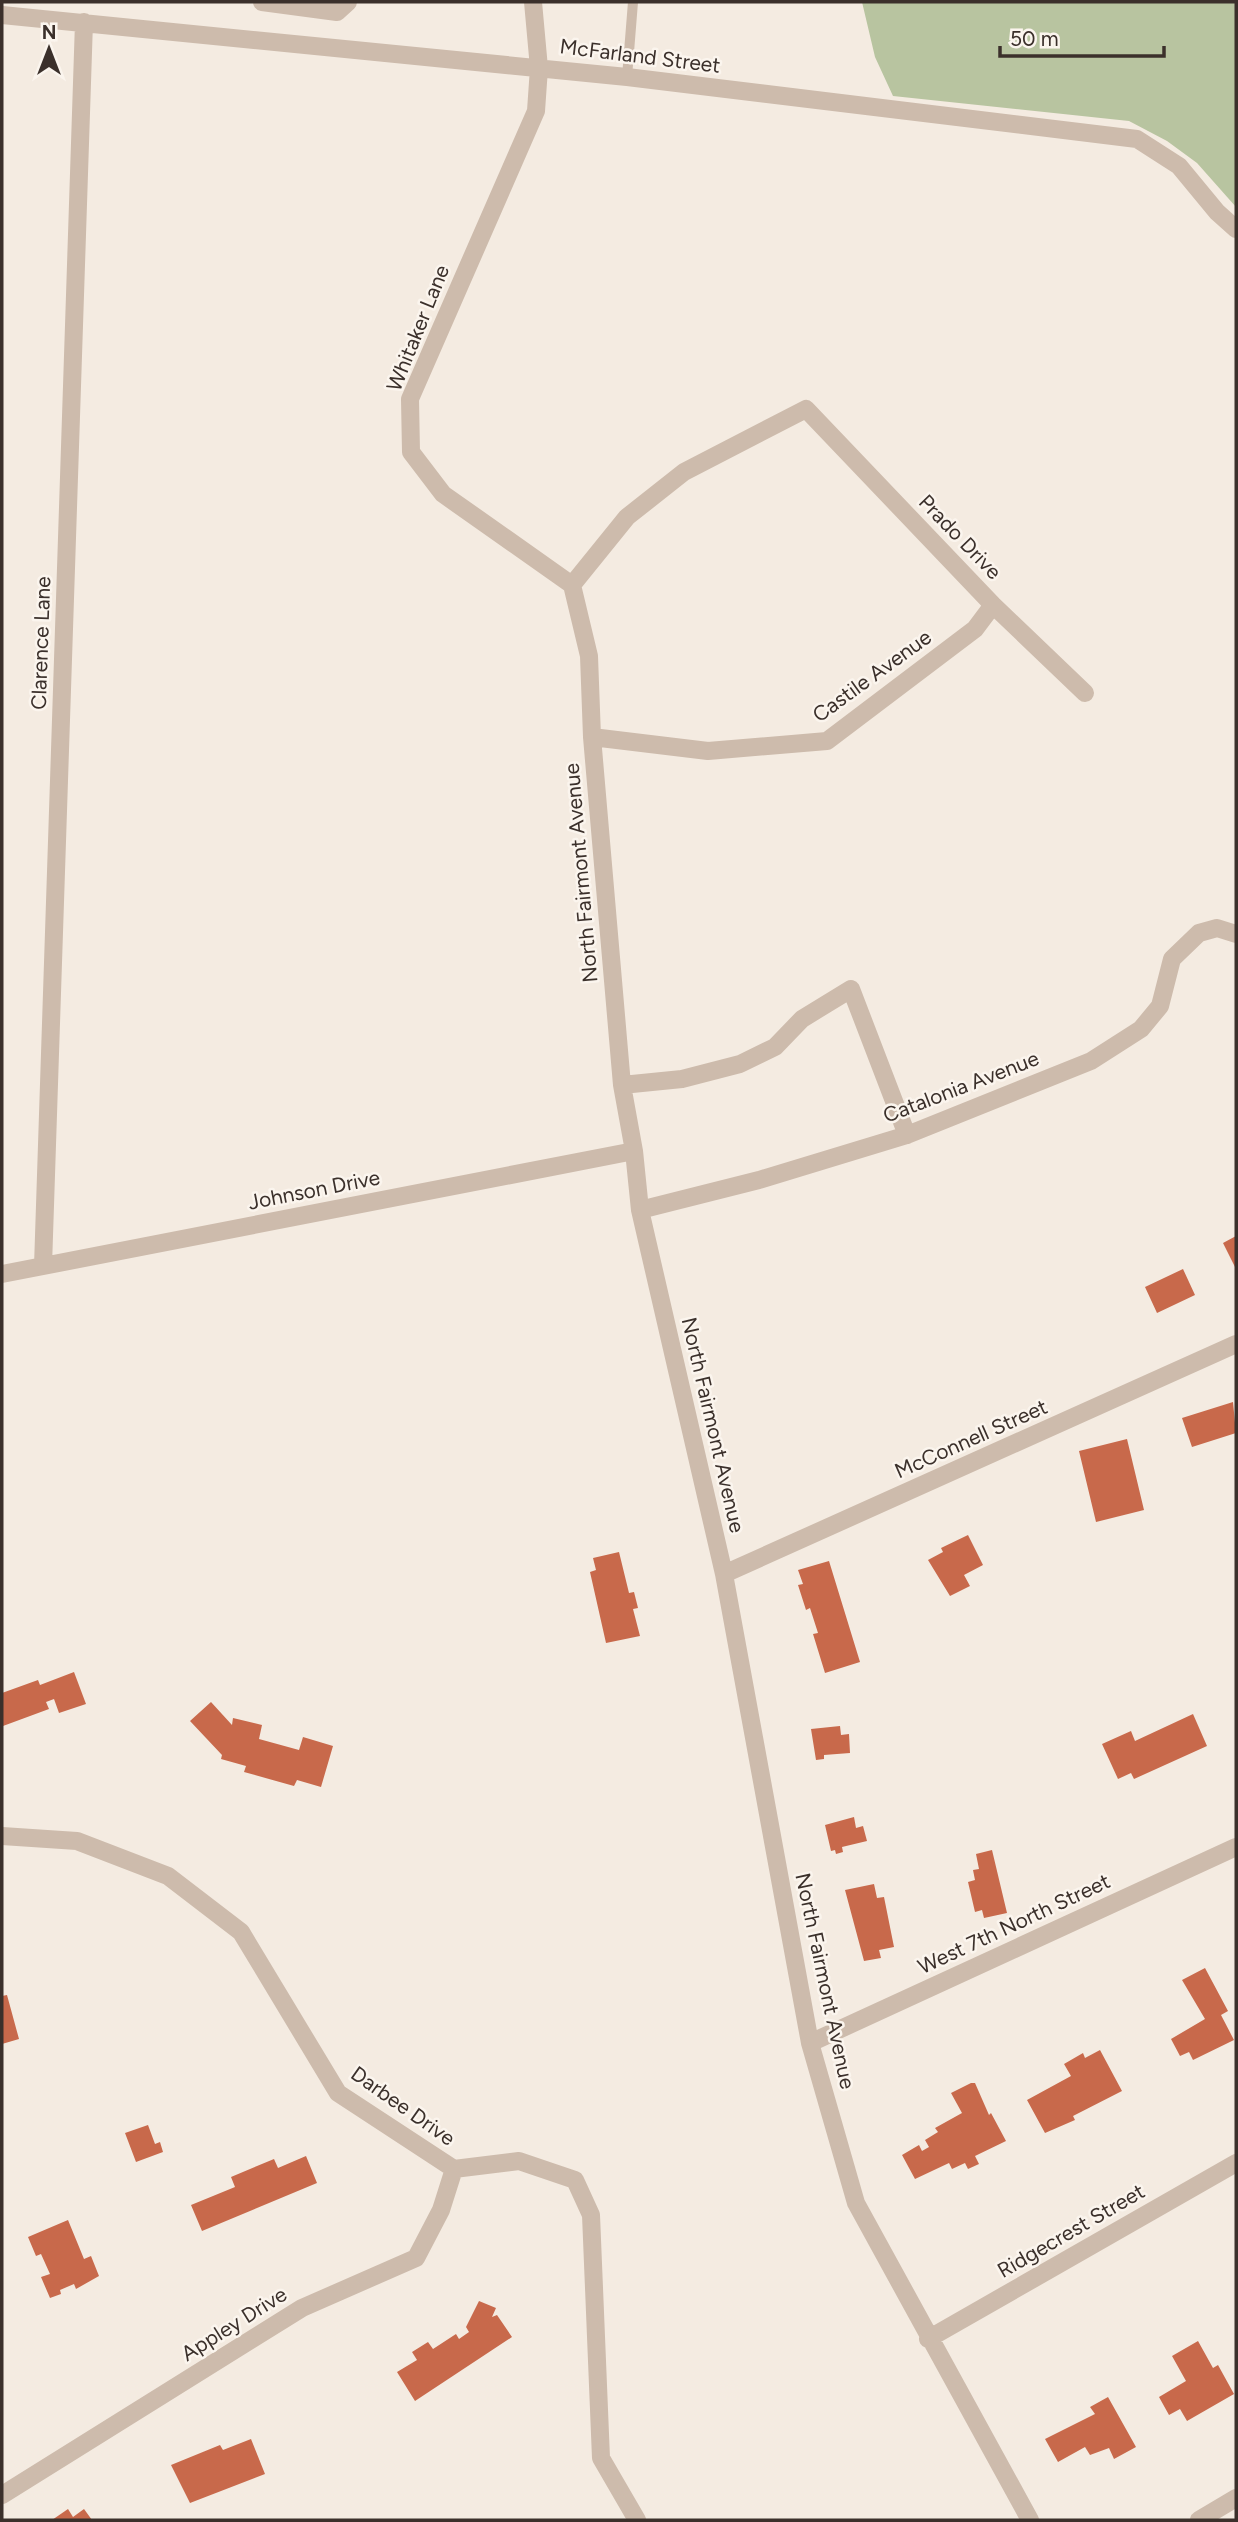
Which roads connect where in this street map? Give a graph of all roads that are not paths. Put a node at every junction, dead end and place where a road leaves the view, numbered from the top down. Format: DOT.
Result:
graph roads {
  1 [pos="262,2"];
  2 [pos="348,2"];
  3 [pos="533,2"];
  4 [pos="633,2"];
  5 [pos="2,15"];
  6 [pos="84,22"];
  7 [pos="539,68"];
  8 [pos="627,77"];
  9 [pos="1236,229"];
  10 [pos="572,584"];
  11 [pos="993,605"];
  12 [pos="1085,692"];
  13 [pos="592,737"];
  14 [pos="1236,934"];
  15 [pos="622,1085"];
  16 [pos="906,1135"];
  17 [pos="634,1151"];
  18 [pos="640,1210"];
  19 [pos="43,1265"];
  20 [pos="2,1274"];
  21 [pos="1236,1344"];
  22 [pos="723,1574"];
  23 [pos="2,1836"];
  24 [pos="1236,1847"];
  25 [pos="810,2043"];
  26 [pos="1236,2163"];
  27 [pos="454,2169"];
  28 [pos="928,2339"];
  29 [pos="2,2495"];
  30 [pos="1236,2498"];
  31 [pos="637,2520"];
  32 [pos="1030,2520"];
  33 [pos="1199,2520"];
  1 -- 2 [label="street"];
  3 -- 7 [label="street, Whitaker Lane"];
  4 -- 8 [label="lane"];
  5 -- 6 [label="street, McFarland Street"];
  6 -- 7 [label="street, McFarland Street"];
  6 -- 19 [label="street, Clarence Lane"];
  7 -- 8 [label="street, McFarland Street"];
  7 -- 10 [label="street, Whitaker Lane"];
  8 -- 9 [label="street, McFarland Street"];
  10 -- 11 [label="street, Prado Drive"];
  10 -- 13 [label="street, North Fairmont Avenue"];
  11 -- 12 [label="street, Prado Drive"];
  11 -- 13 [label="street, Castile Avenue"];
  13 -- 15 [label="street, North Fairmont Avenue"];
  14 -- 16 [label="street, Catalonia Avenue"];
  15 -- 16 [label="street"];
  15 -- 17 [label="street, North Fairmont Avenue"];
  16 -- 18 [label="street, Catalonia Avenue"];
  17 -- 18 [label="street, North Fairmont Avenue"];
  17 -- 19 [label="street, Johnson Drive"];
  18 -- 22 [label="street, North Fairmont Avenue"];
  19 -- 20 [label="street, Johnson Drive"];
  21 -- 22 [label="street, McConnell Street"];
  22 -- 25 [label="street, North Fairmont Avenue"];
  23 -- 27 [label="street, Darbee Drive"];
  24 -- 25 [label="street, West 7th North Street"];
  25 -- 28 [label="street, North Fairmont Avenue"];
  26 -- 28 [label="street, Ridgecrest Street"];
  27 -- 29 [label="street, Appley Drive"];
  27 -- 31 [label="street, Darbee Drive"];
  28 -- 32 [label="street, North Fairmont Avenue"];
  30 -- 33 [label="street"];
}
